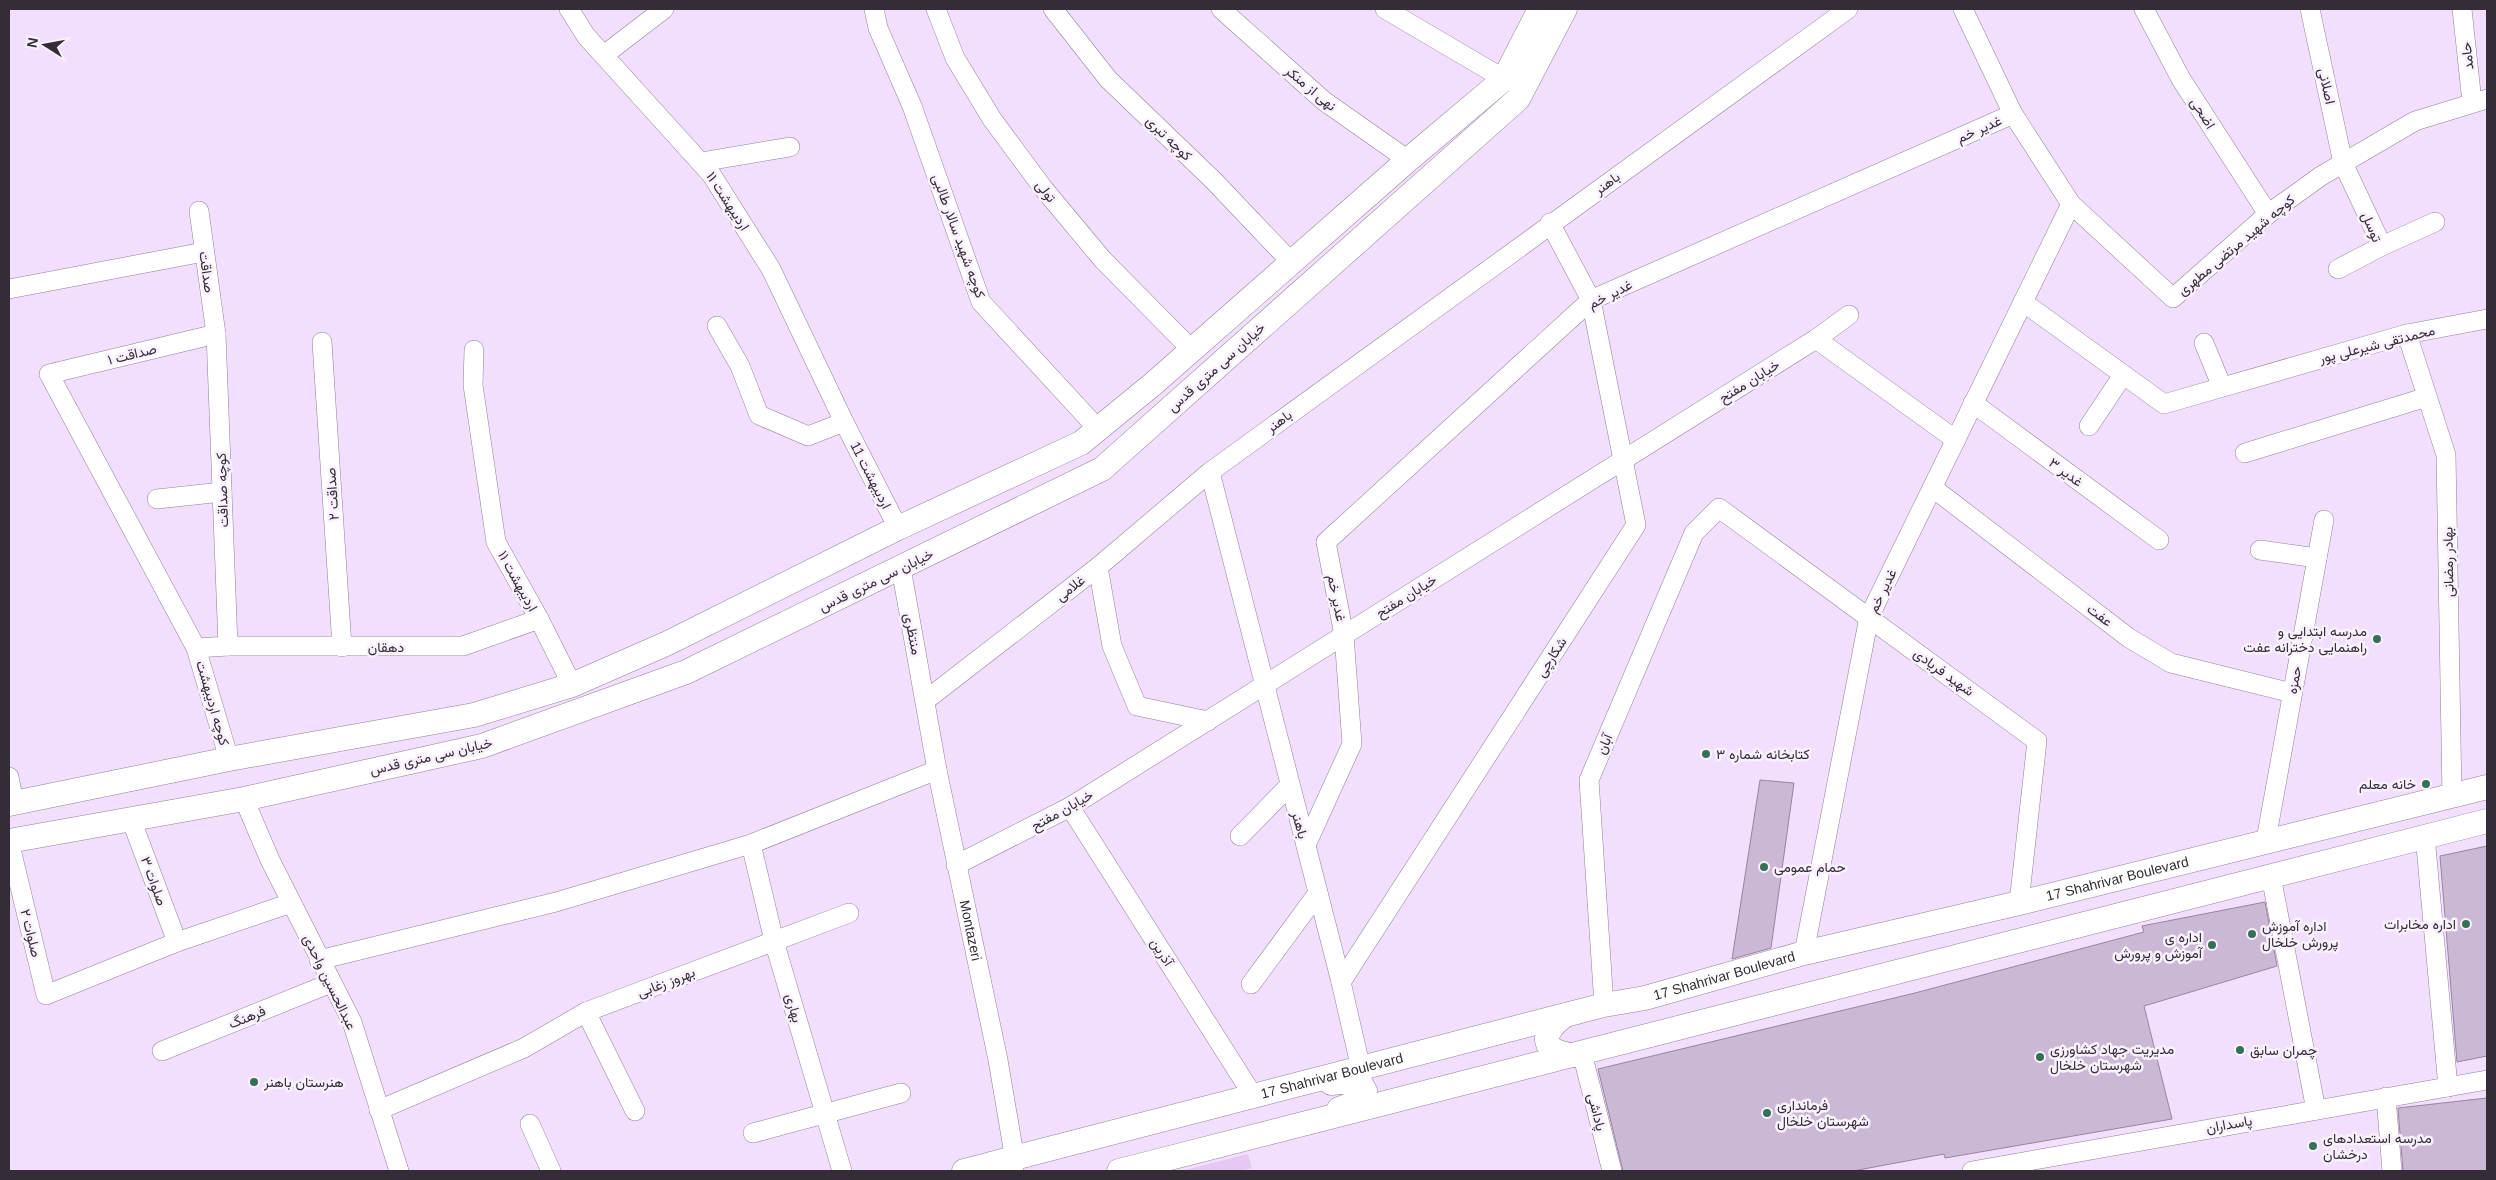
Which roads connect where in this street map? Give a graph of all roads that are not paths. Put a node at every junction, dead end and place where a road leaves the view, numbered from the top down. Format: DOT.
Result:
graph roads {
  1 [pos="570,9"];
  2 [pos="664,9"];
  3 [pos="874,9"];
  4 [pos="936,9"];
  5 [pos="1053,9"];
  6 [pos="1221,9"];
  7 [pos="1385,9"];
  8 [pos="1540,9"];
  9 [pos="1565,9"];
  10 [pos="1848,9"];
  11 [pos="1963,9"];
  12 [pos="2144,9"];
  13 [pos="2310,9"];
  14 [pos="2462,9"];
  15 [pos="604,56"];
  16 [pos="1504,79"];
  17 [pos="2480,100"];
  18 [pos="2013,114"];
  19 [pos="790,147"];
  20 [pos="1408,160"];
  21 [pos="701,162"];
  22 [pos="2343,163"];
  23 [pos="2071,204"];
  24 [pos="199,211"];
  25 [pos="2268,214"];
  26 [pos="2435,222"];
  27 [pos="1550,223"];
  28 [pos="2382,246"];
  29 [pos="204,252"];
  30 [pos="1290,262"];
  31 [pos="2338,269"];
  32 [pos="9,289"];
  33 [pos="1591,300"];
  34 [pos="2022,302"];
  35 [pos="1849,315"];
  36 [pos="2487,319"];
  37 [pos="717,326"];
  38 [pos="216,334"];
  39 [pos="2407,334"];
  40 [pos="1816,338"];
  41 [pos="322,342"];
  42 [pos="2204,342"];
  43 [pos="1191,349"];
  44 [pos="474,350"];
  45 [pos="49,374"];
  46 [pos="2123,375"];
  47 [pos="2222,387"];
  48 [pos="2428,397"];
  49 [pos="1973,403"];
  50 [pos="844,422"];
  51 [pos="2089,426"];
  52 [pos="1090,437"];
  53 [pos="1956,440"];
  54 [pos="2246,453"];
  55 [pos="1623,460"];
  56 [pos="1102,469"];
  57 [pos="1210,472"];
  58 [pos="1933,488"];
  59 [pos="222,492"];
  60 [pos="157,499"];
  61 [pos="1719,508"];
  62 [pos="2324,520"];
  63 [pos="898,528"];
  64 [pos="2159,540"];
  65 [pos="2260,550"];
  66 [pos="2316,558"];
  67 [pos="1098,567"];
  68 [pos="901,568"];
  69 [pos="1869,617"];
  70 [pos="539,619"];
  71 [pos="1344,635"];
  72 [pos="668,643"];
  73 [pos="228,646"];
  74 [pos="342,647"];
  75 [pos="196,648"];
  76 [pos="686,672"];
  77 [pos="572,685"];
  78 [pos="1264,686"];
  79 [pos="2292,693"];
  80 [pos="926,700"];
  81 [pos="1208,721"];
  82 [pos="229,759"];
  83 [pos="937,770"];
  84 [pos="9,777"];
  85 [pos="1290,785"];
  86 [pos="2487,787"];
  87 [pos="2452,796"];
  88 [pos="244,799"];
  89 [pos="11,803"];
  90 [pos="1070,807"];
  91 [pos="131,819"];
  92 [pos="2487,820"];
  93 [pos="1240,836"];
  94 [pos="2425,836"];
  95 [pos="2266,840"];
  96 [pos="9,841"];
  97 [pos="752,844"];
  98 [pos="1306,845"];
  99 [pos="956,865"];
  100 [pos="2271,876"];
  101 [pos="1318,893"];
  102 [pos="291,903"];
  103 [pos="2020,903"];
  104 [pos="850,913"];
  105 [pos="774,941"];
  106 [pos="177,942"];
  107 [pos="1804,953"];
  108 [pos="319,960"];
  109 [pos="1341,982"];
  110 [pos="331,983"];
  111 [pos="1251,984"];
  112 [pos="1604,1005"];
  113 [pos="586,1012"];
  114 [pos="1564,1016"];
  115 [pos="162,1051"];
  116 [pos="1578,1054"];
  117 [pos="1361,1069"];
  118 [pos="2487,1080"];
  119 [pos="1296,1086"];
  120 [pos="2448,1087"];
  121 [pos="901,1093"];
  122 [pos="1254,1097"];
  123 [pos="2386,1097"];
  124 [pos="379,1110"];
  125 [pos="2316,1110"];
  126 [pos="635,1111"];
  127 [pos="826,1114"];
  128 [pos="530,1124"];
  129 [pos="1296,1126"];
  130 [pos="753,1133"];
  131 [pos="1014,1165"];
  132 [pos="398,1171"];
  133 [pos="551,1171"];
  134 [pos="842,1171"];
  135 [pos="964,1171"];
  136 [pos="1119,1171"];
  137 [pos="1612,1171"];
  138 [pos="1972,1171"];
  139 [pos="2392,1171"];
  1 -- 15 [label="street, ۱۱ اردیبهشت"];
  2 -- 15 [label="street"];
  3 -- 52 [label="street, کوچه شهید سالار طالبی"];
  4 -- 43 [label="street, تولی"];
  5 -- 30 [label="street, کوچه تبری"];
  6 -- 20 [label="street, نهی از منکر"];
  7 -- 16 [label="street"];
  8 -- 16 [label="main road"];
  9 -- 56 [label="main road, خیابان سی متری قدس"];
  10 -- 27 [label="street, باهنر"];
  11 -- 18 [label="street, کوچه شهید مرتضی مطهری"];
  12 -- 25 [label="street, اضحی"];
  13 -- 22 [label="street, اصلانی"];
  14 -- 17 [label="street, حامد"];
  15 -- 21 [label="street, ۱۱ اردیبهشت"];
  16 -- 20 [label="main road"];
  17 -- 22 [label="street, کوچه شهید مرتضی مطهری"];
  18 -- 23 [label="street, کوچه شهید مرتضی مطهری"];
  18 -- 33 [label="street, غدیر خم"];
  19 -- 21 [label="street"];
  20 -- 30 [label="main road"];
  21 -- 50 [label="street, ۱۱ اردیبهشت"];
  22 -- 25 [label="street, کوچه شهید مرتضی مطهری"];
  22 -- 28 [label="street, توسل"];
  23 -- 25 [label="street, کوچه شهید مرتضی مطهری"];
  23 -- 34 [label="street, غدیر خم"];
  24 -- 29 [label="street, صداقت"];
  26 -- 28 [label="street"];
  27 -- 33 [label="street, شکارچی"];
  27 -- 57 [label="street, باهنر"];
  28 -- 31 [label="street, توسل"];
  29 -- 32 [label="street"];
  29 -- 38 [label="street, صداقت"];
  30 -- 43 [label="main road"];
  33 -- 55 [label="street, شکارچی"];
  33 -- 71 [label="street, غدیر خم"];
  34 -- 46 [label="street"];
  34 -- 49 [label="street, غدیر خم"];
  35 -- 40 [label="street, خیابان مفتح"];
  36 -- 39 [label="street, محمدتقی شیرعلی پور"];
  37 -- 50 [label="street"];
  38 -- 45 [label="street, صداقت ۱"];
  38 -- 59 [label="street, کوچه صداقت"];
  39 -- 47 [label="street, محمدتقی شیرعلی پور"];
  39 -- 48 [label="street, بهادر رمضانی"];
  40 -- 53 [label="street"];
  40 -- 55 [label="street, خیابان مفتح"];
  41 -- 74 [label="street, صداقت ۲"];
  42 -- 47 [label="street"];
  43 -- 52 [label="main road"];
  44 -- 70 [label="street, ۱۱ اردیبهشت"];
  45 -- 75 [label="street, کوچه اردیبهشت"];
  46 -- 47 [label="street, محمدتقی شیرعلی پور"];
  46 -- 51 [label="street"];
  48 -- 54 [label="street"];
  48 -- 87 [label="street, بهادر رمضانی"];
  49 -- 53 [label="street, غدیر خم"];
  49 -- 64 [label="street, غدیر ۳"];
  50 -- 63 [label="street, 11 اردیبهشت"];
  52 -- 56 [label="main road"];
  52 -- 63 [label="main road"];
  53 -- 58 [label="street, غدیر خم"];
  55 -- 71 [label="street, خیابان مفتح"];
  55 -- 109 [label="street, شکارچی"];
  56 -- 68 [label="main road, خیابان سی متری قدس"];
  57 -- 67 [label="street, غلامی"];
  57 -- 78 [label="street, باهنر"];
  58 -- 69 [label="street, غدیر خم"];
  58 -- 79 [label="street, عفت"];
  59 -- 60 [label="street"];
  59 -- 73 [label="street, کوچه صداقت"];
  61 -- 69 [label="street, شهید فریادی"];
  61 -- 112 [label="street, آبان"];
  62 -- 66 [label="street, حمزه"];
  63 -- 72 [label="main road"];
  65 -- 66 [label="street"];
  66 -- 79 [label="street, حمزه"];
  67 -- 80 [label="street, غلامی"];
  67 -- 81 [label="street"];
  68 -- 76 [label="main road, خیابان سی متری قدس"];
  68 -- 80 [label="street, منتظری"];
  69 -- 103 [label="street, شهید فریادی"];
  69 -- 107 [label="street, غدیر خم"];
  70 -- 74 [label="street, دهقان"];
  70 -- 77 [label="street, ۱۱ اردیبهشت"];
  71 -- 78 [label="street, خیابان مفتح"];
  71 -- 98 [label="street"];
  72 -- 76 [label="main road"];
  72 -- 77 [label="main road"];
  73 -- 74 [label="street, دهقان"];
  73 -- 75 [label="street, دهقان"];
  75 -- 82 [label="street, کوچه اردیبهشت"];
  76 -- 88 [label="main road, خیابان سی متری قدس"];
  77 -- 82 [label="main road"];
  78 -- 81 [label="street, خیابان مفتح"];
  78 -- 85 [label="street, باهنر"];
  79 -- 95 [label="street, حمزه"];
  80 -- 83 [label="street, Montazeri"];
  81 -- 90 [label="street, خیابان مفتح"];
  82 -- 89 [label="main road"];
  83 -- 97 [label="street"];
  83 -- 99 [label="street, Montazeri"];
  84 -- 89 [label="street"];
  85 -- 93 [label="street"];
  85 -- 98 [label="street, باهنر"];
  86 -- 87 [label="main road, 17 Shahrivar Boulevard"];
  87 -- 95 [label="main road, 17 Shahrivar Boulevard"];
  88 -- 91 [label="main road, خیابان سی متری قدس"];
  88 -- 102 [label="street, عبدالحسین واحدی"];
  90 -- 99 [label="street, خیابان مفتح"];
  90 -- 122 [label="street, آذرین"];
  91 -- 96 [label="main road, خیابان سی متری قدس"];
  91 -- 106 [label="street, صلوات ۳"];
  92 -- 94 [label="main road"];
  94 -- 100 [label="main road"];
  94 -- 120 [label="street"];
  95 -- 103 [label="main road, 17 Shahrivar Boulevard"];
  96 -- 106 [label="street, صلوات ۲"];
  97 -- 105 [label="street, بهاری"];
  97 -- 108 [label="street"];
  98 -- 101 [label="street, باهنر"];
  99 -- 131 [label="street, Montazeri"];
  100 -- 116 [label="main road"];
  100 -- 125 [label="street"];
  101 -- 109 [label="street, باهنر"];
  101 -- 111 [label="street"];
  102 -- 106 [label="street"];
  102 -- 108 [label="street, عبدالحسین واحدی"];
  103 -- 107 [label="main road, 17 Shahrivar Boulevard"];
  104 -- 105 [label="street, بهروز زغابی"];
  105 -- 113 [label="street, بهروز زغابی"];
  105 -- 127 [label="street, بهاری"];
  107 -- 112 [label="main road, 17 Shahrivar Boulevard"];
  108 -- 110 [label="street, عبدالحسین واحدی"];
  109 -- 117 [label="street, باهنر"];
  110 -- 115 [label="street, فرهنگ"];
  110 -- 124 [label="street, عبدالحسین واحدی"];
  112 -- 114 [label="main road, 17 Shahrivar Boulevard"];
  113 -- 124 [label="street, بهروز زغابی"];
  113 -- 126 [label="street"];
  114 -- 116 [label="main road"];
  114 -- 117 [label="main road, 17 Shahrivar Boulevard"];
  116 -- 129 [label="main road"];
  116 -- 137 [label="street, پاداشی"];
  117 -- 119 [label="main road, 17 Shahrivar Boulevard"];
  118 -- 120 [label="street, پاسداران"];
  119 -- 122 [label="main road, 17 Shahrivar Boulevard"];
  119 -- 129 [label="main road"];
  120 -- 123 [label="street, پاسداران"];
  121 -- 127 [label="street"];
  122 -- 131 [label="main road, 17 Shahrivar Boulevard"];
  123 -- 125 [label="street, پاسداران"];
  123 -- 139 [label="street"];
  124 -- 132 [label="street, عبدالحسین واحدی"];
  125 -- 138 [label="street, پاسداران"];
  127 -- 130 [label="street"];
  127 -- 134 [label="street, بهاری"];
  128 -- 133 [label="street"];
  129 -- 136 [label="main road"];
  131 -- 135 [label="main road, 17 Shahrivar Boulevard"];
}
